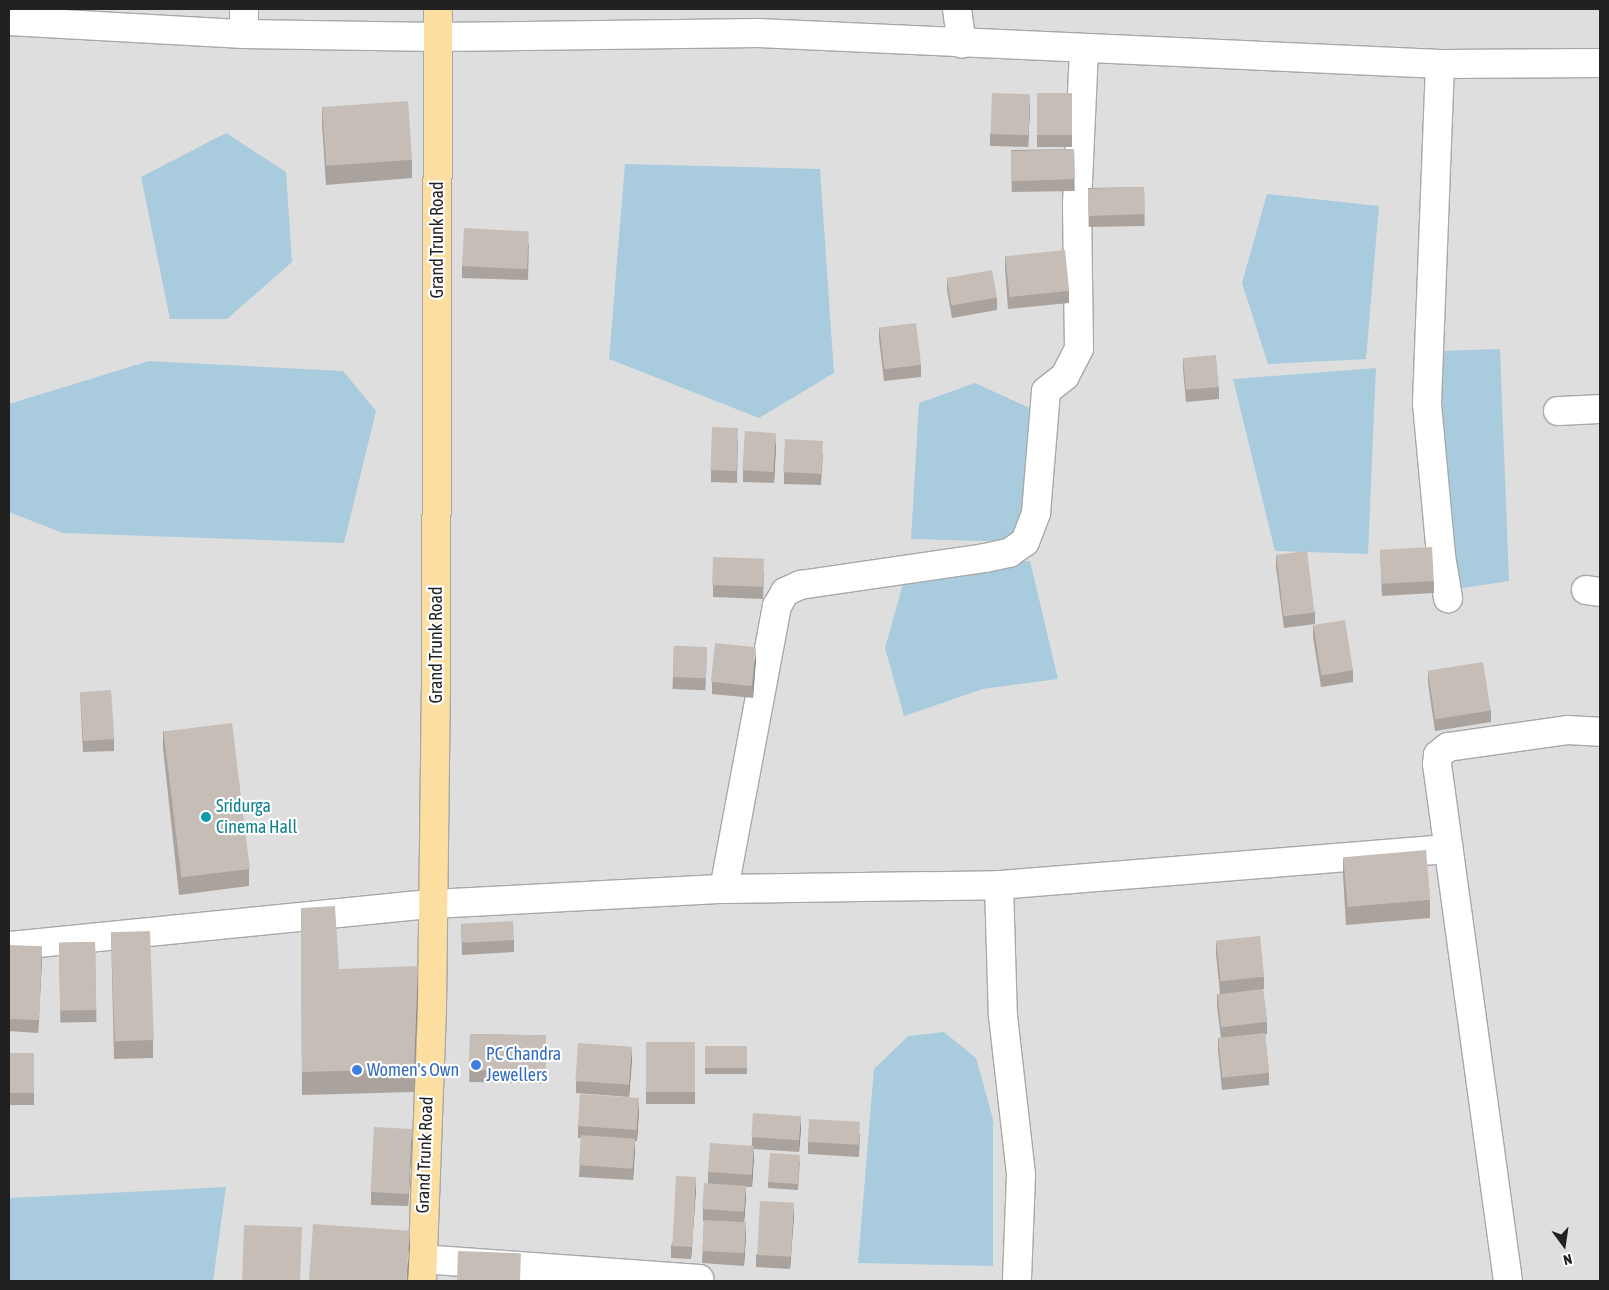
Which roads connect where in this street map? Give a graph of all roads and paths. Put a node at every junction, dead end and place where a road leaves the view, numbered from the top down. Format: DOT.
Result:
graph roads {
  1 [pos="438,9"];
  2 [pos="957,9"];
  3 [pos="58,16"];
  4 [pos="9,21"];
  5 [pos="244,22"];
  6 [pos="436,37"];
  7 [pos="962,44"];
  8 [pos="1084,49"];
  9 [pos="1600,63"];
  10 [pos="1440,64"];
  11 [pos="1600,409"];
  12 [pos="1558,411"];
  13 [pos="1448,598"];
  14 [pos="1600,732"];
  15 [pos="1450,849"];
  16 [pos="999,885"];
  17 [pos="724,889"];
  18 [pos="433,904"];
  19 [pos="9,946"];
  20 [pos="422,1270"];
  21 [pos="699,1279"];
  22 [pos="1017,1281"];
  23 [pos="1508,1281"];
  1 -- 6 [label="main road, Grand Trunk Road"];
  2 -- 7 [label="street"];
  3 -- 4 [label="street"];
  3 -- 5 [label="street"];
  5 -- 6 [label="street"];
  6 -- 7 [label="street"];
  6 -- 18 [label="main road, Grand Trunk Road"];
  7 -- 8 [label="street"];
  8 -- 10 [label="street"];
  8 -- 17 [label="street"];
  9 -- 10 [label="street"];
  10 -- 13 [label="street"];
  11 -- 12 [label="street"];
  14 -- 15 [label="street"];
  15 -- 16 [label="street"];
  15 -- 23 [label="street"];
  16 -- 17 [label="street"];
  16 -- 22 [label="street"];
  17 -- 18 [label="street"];
  18 -- 19 [label="street"];
  18 -- 20 [label="main road, Grand Trunk Road"];
  20 -- 21 [label="street"];
}
